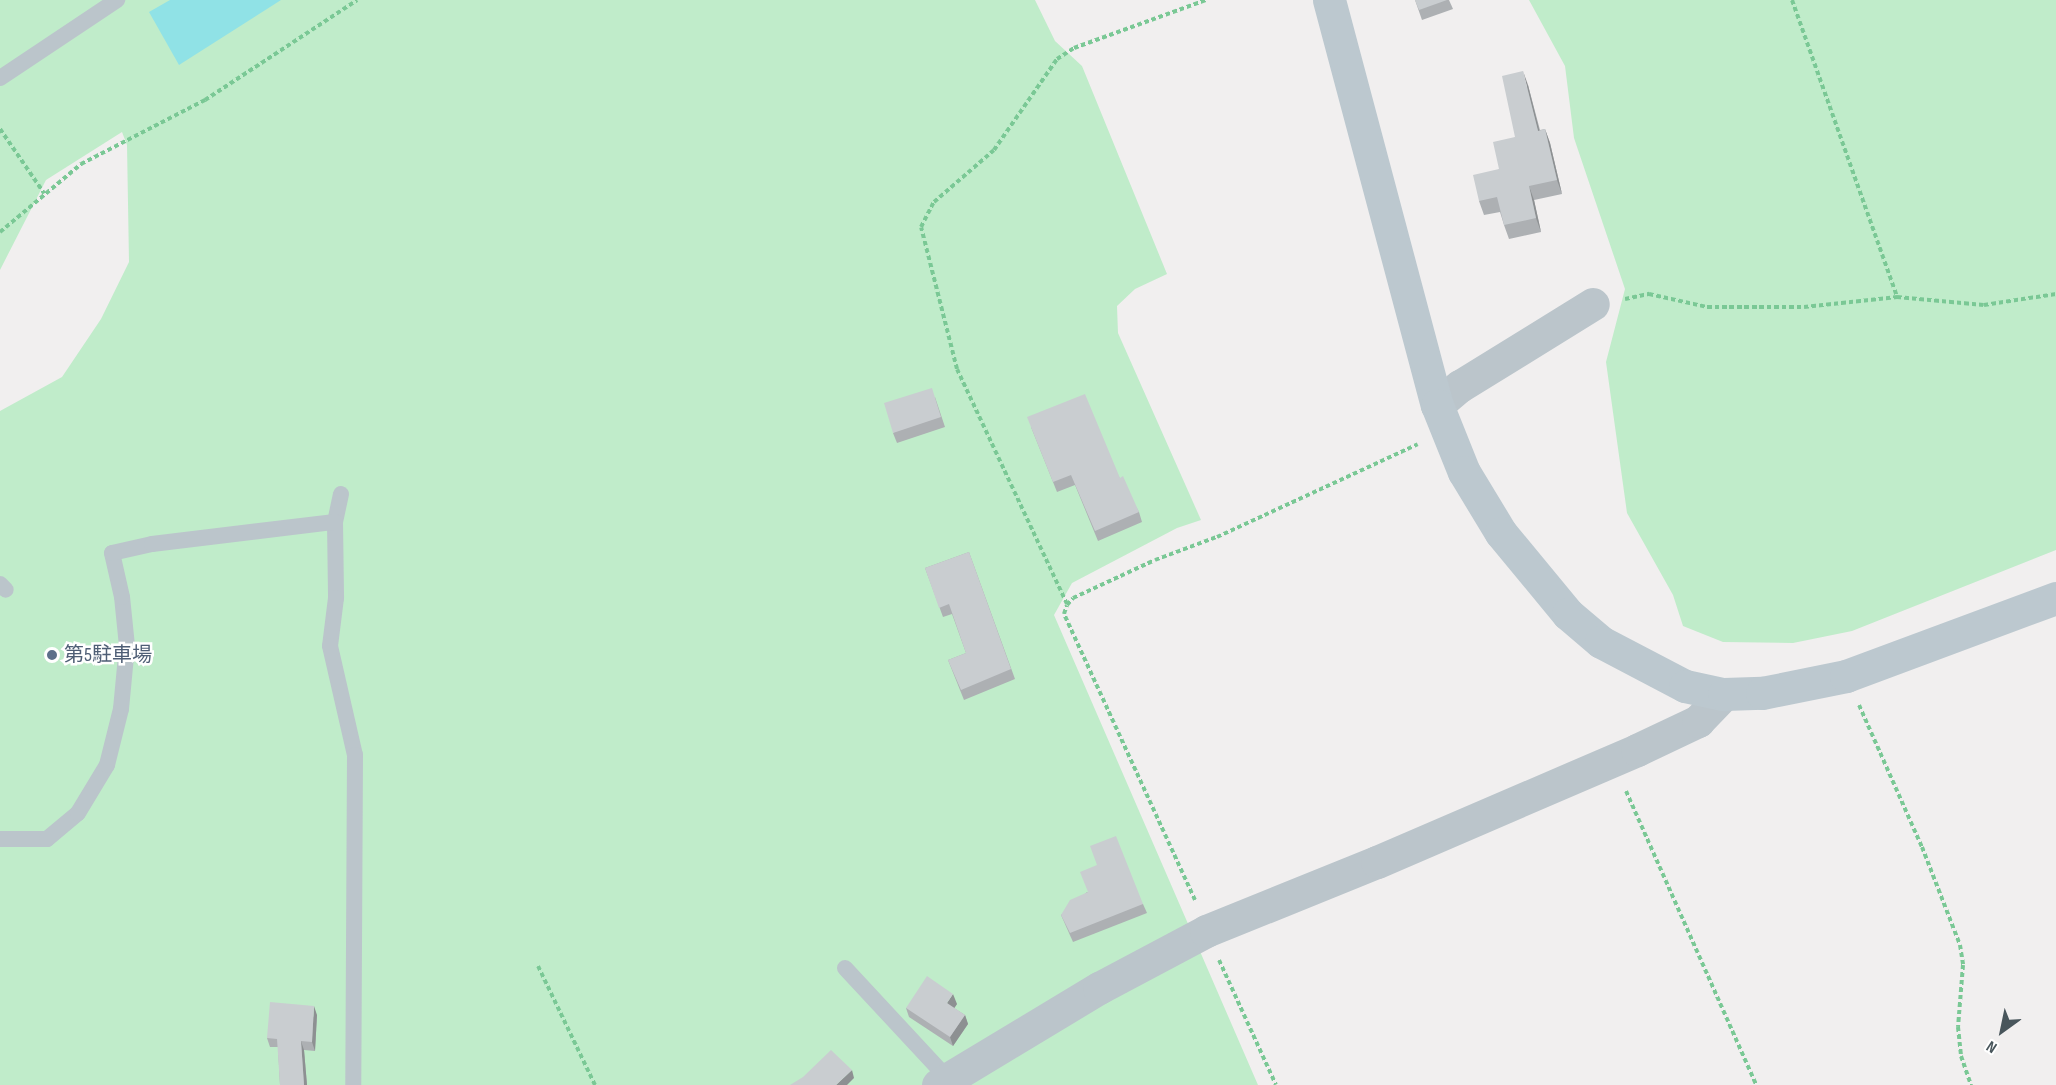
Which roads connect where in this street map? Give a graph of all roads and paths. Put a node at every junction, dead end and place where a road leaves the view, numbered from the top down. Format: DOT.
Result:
graph roads {
  1 [pos="117,0"];
  2 [pos="357,0"];
  3 [pos="1206,0"];
  4 [pos="1329,0"];
  5 [pos="1792,0"];
  6 [pos="0,78"];
  7 [pos="0,129"];
  8 [pos="44,193"];
  9 [pos="0,232"];
  10 [pos="2056,294"];
  11 [pos="1897,297"];
  12 [pos="1593,304"];
  13 [pos="1442,417"];
  14 [pos="341,494"];
  15 [pos="335,522"];
  16 [pos="2056,598"];
  17 [pos="1067,604"];
  18 [pos="1846,676"];
  19 [pos="1724,694"];
  20 [pos="1611,760"];
  21 [pos="0,839"];
  22 [pos="1206,931"];
  23 [pos="538,966"];
  24 [pos="845,968"];
  25 [pos="943,1082"];
  26 [pos="353,1085"];
  27 [pos="595,1085"];
  28 [pos="1276,1085"];
  29 [pos="1756,1085"];
  30 [pos="1971,1085"];
  1 -- 6 [label="lane"];
  2 -- 8 [label="path"];
  3 -- 17 [label="path"];
  4 -- 13 [label="street"];
  5 -- 11 [label="path"];
  7 -- 8 [label="path"];
  8 -- 9 [label="path"];
  10 -- 11 [label="path"];
  11 -- 12 [label="path"];
  12 -- 13 [label="street"];
  13 -- 17 [label="path"];
  13 -- 19 [label="street"];
  14 -- 15 [label="lane"];
  15 -- 21 [label="lane"];
  15 -- 26 [label="lane"];
  16 -- 18 [label="street"];
  17 -- 22 [label="path"];
  18 -- 19 [label="street"];
  18 -- 30 [label="path"];
  19 -- 20 [label="street"];
  20 -- 22 [label="street"];
  20 -- 29 [label="path"];
  22 -- 25 [label="street"];
  22 -- 28 [label="path"];
  23 -- 27 [label="path"];
  24 -- 25 [label="lane"];
}
